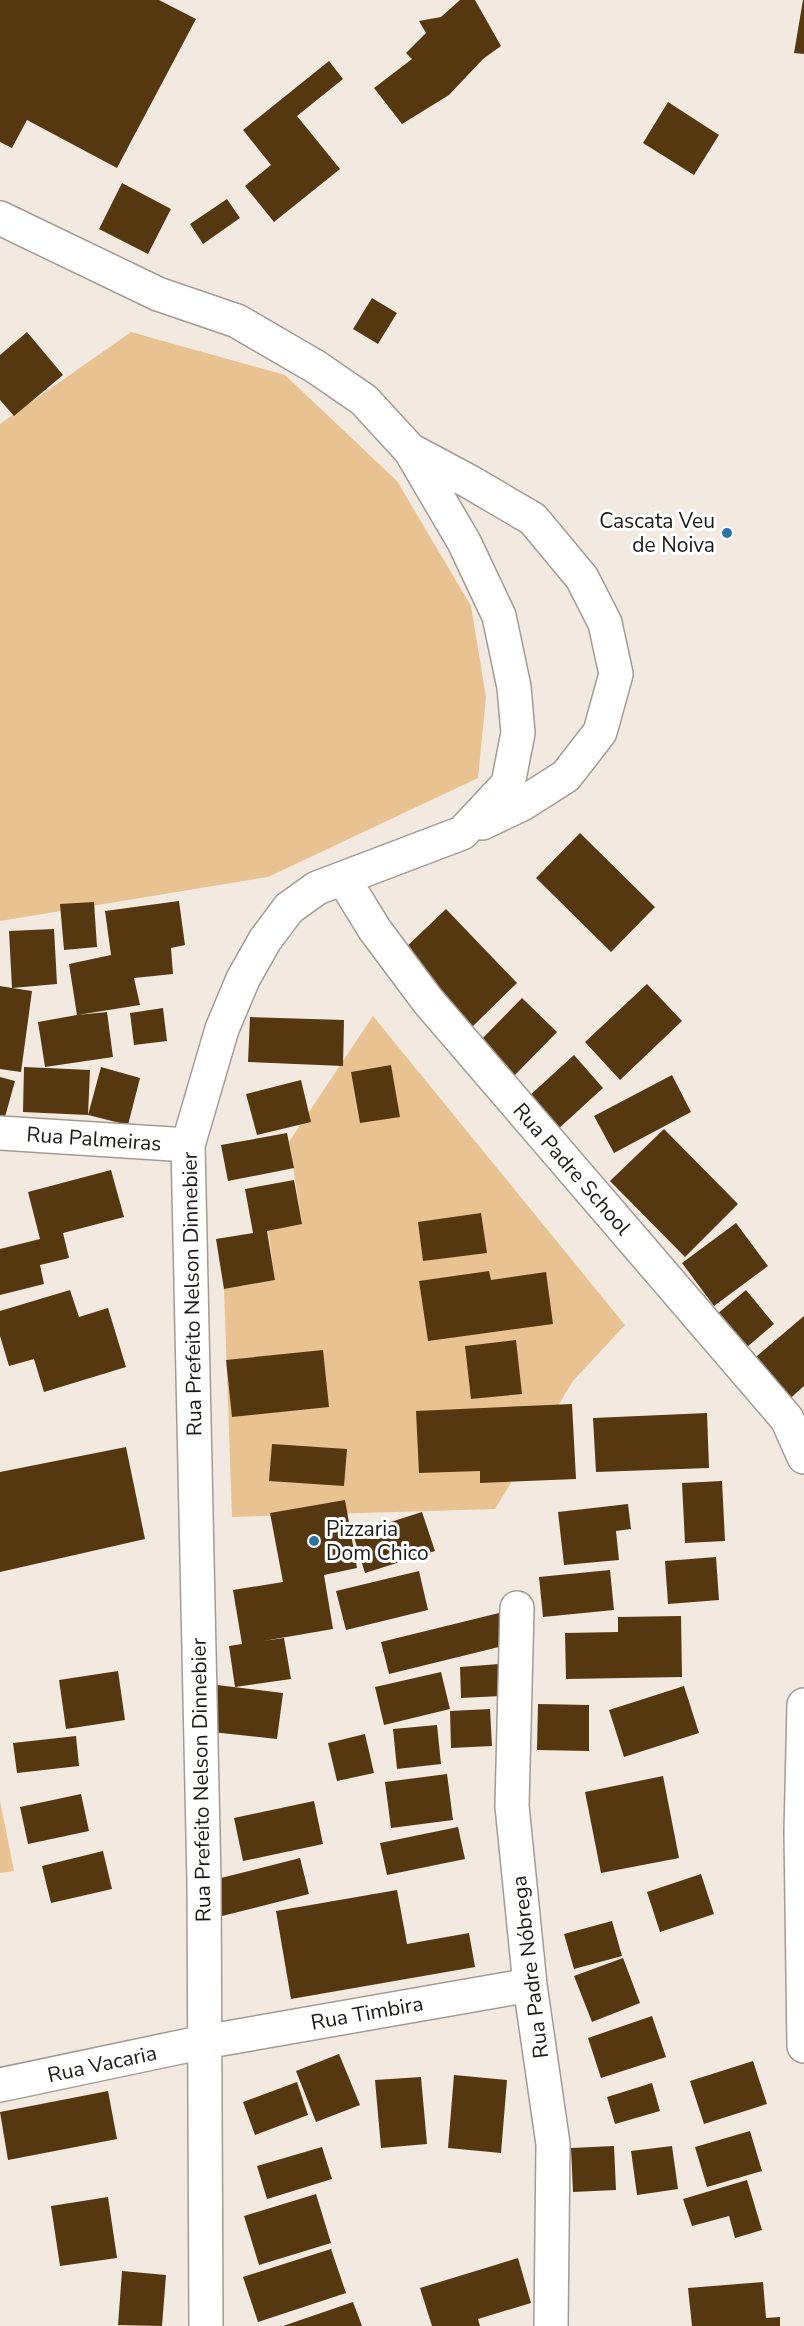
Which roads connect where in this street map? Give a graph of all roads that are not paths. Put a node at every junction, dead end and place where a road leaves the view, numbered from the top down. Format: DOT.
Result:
graph roads {
  1 [pos="0,218"];
  2 [pos="410,450"];
  3 [pos="462,833"];
  4 [pos="344,878"];
  5 [pos="0,1133"];
  6 [pos="188,1146"];
  7 [pos="804,1457"];
  8 [pos="517,1608"];
  9 [pos="804,1705"];
  10 [pos="530,1984"];
  11 [pos="204,2042"];
  12 [pos="804,2046"];
  13 [pos="0,2085"];
  14 [pos="206,2326"];
  15 [pos="551,2326"];
  1 -- 2 [label="street, Rua Prefeito Nelson Dinnebier"];
  2 -- 3 [label="street, Rua Prefeito Nelson Dinnebier"];
  2 -- 3 [label="street"];
  3 -- 4 [label="street, Rua Prefeito Nelson Dinnebier"];
  4 -- 6 [label="street, Rua Prefeito Nelson Dinnebier"];
  4 -- 7 [label="street, Rua Padre School"];
  5 -- 6 [label="street, Rua Palmeiras"];
  6 -- 11 [label="street, Rua Prefeito Nelson Dinnebier"];
  8 -- 10 [label="street, Rua Padre Nóbrega"];
  9 -- 12 [label="street"];
  10 -- 11 [label="street, Rua Timbira"];
  10 -- 15 [label="street, Rua Padre Nóbrega"];
  11 -- 13 [label="street, Rua Vacaria"];
  11 -- 14 [label="street, Rua Prefeito Nelson Dinnebier"];
}
